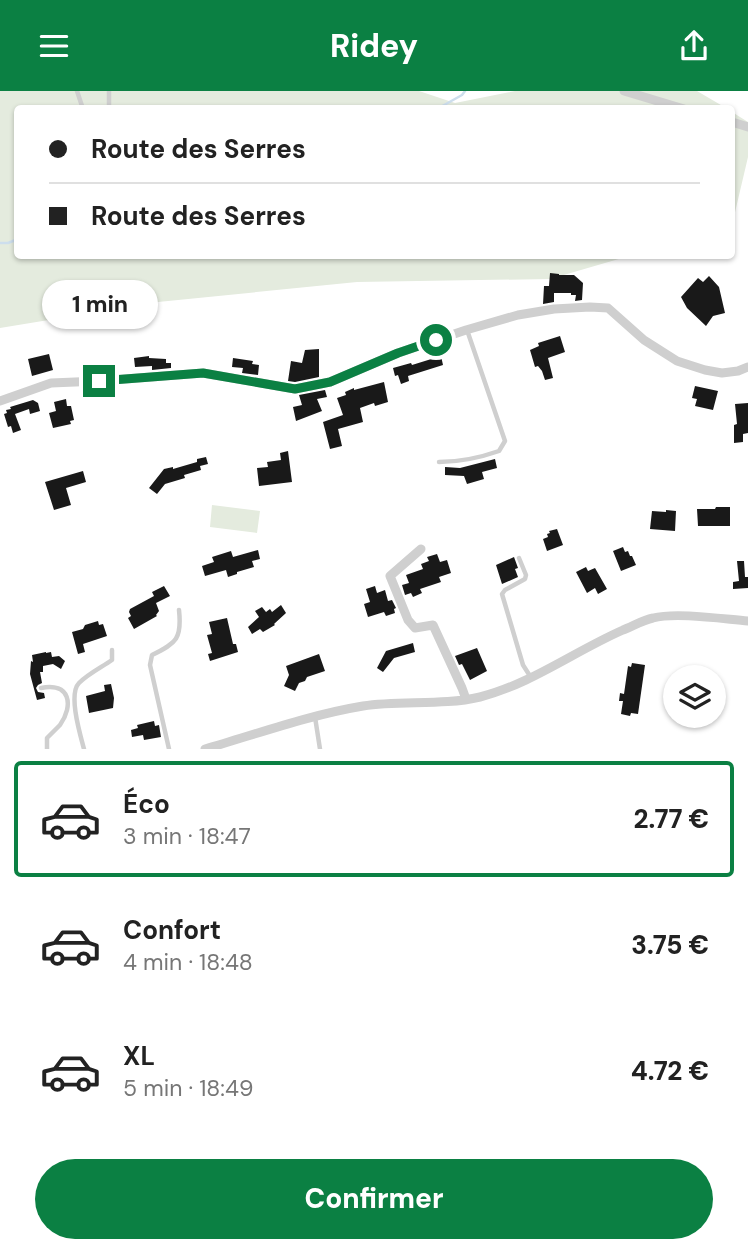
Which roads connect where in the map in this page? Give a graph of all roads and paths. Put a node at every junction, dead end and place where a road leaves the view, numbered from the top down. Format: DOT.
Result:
graph roads {
  1 [pos="624,91"];
  2 [pos="671,105"];
  3 [pos="466,330"];
  4 [pos="748,367"];
  5 [pos="0,401"];
  6 [pos="439,462"];
  7 [pos="421,549"];
  8 [pos="519,558"];
  9 [pos="179,610"];
  10 [pos="748,621"];
  11 [pos="113,650"];
  12 [pos="530,677"];
  13 [pos="41,688"];
  14 [pos="466,699"];
  15 [pos="314,716"];
  16 [pos="47,749"];
  17 [pos="84,749"];
  18 [pos="169,749"];
  19 [pos="205,749"];
  20 [pos="320,749"];
  1 -- 2 [label="street"];
  3 -- 4 [label="street"];
  3 -- 5 [label="street"];
  3 -- 6 [label="lane"];
  7 -- 14 [label="street"];
  8 -- 12 [label="lane"];
  9 -- 18 [label="lane"];
  10 -- 12 [label="street"];
  11 -- 17 [label="lane"];
  12 -- 14 [label="street"];
  13 -- 16 [label="lane"];
  14 -- 15 [label="street"];
  15 -- 19 [label="street"];
  15 -- 20 [label="lane"];
}
